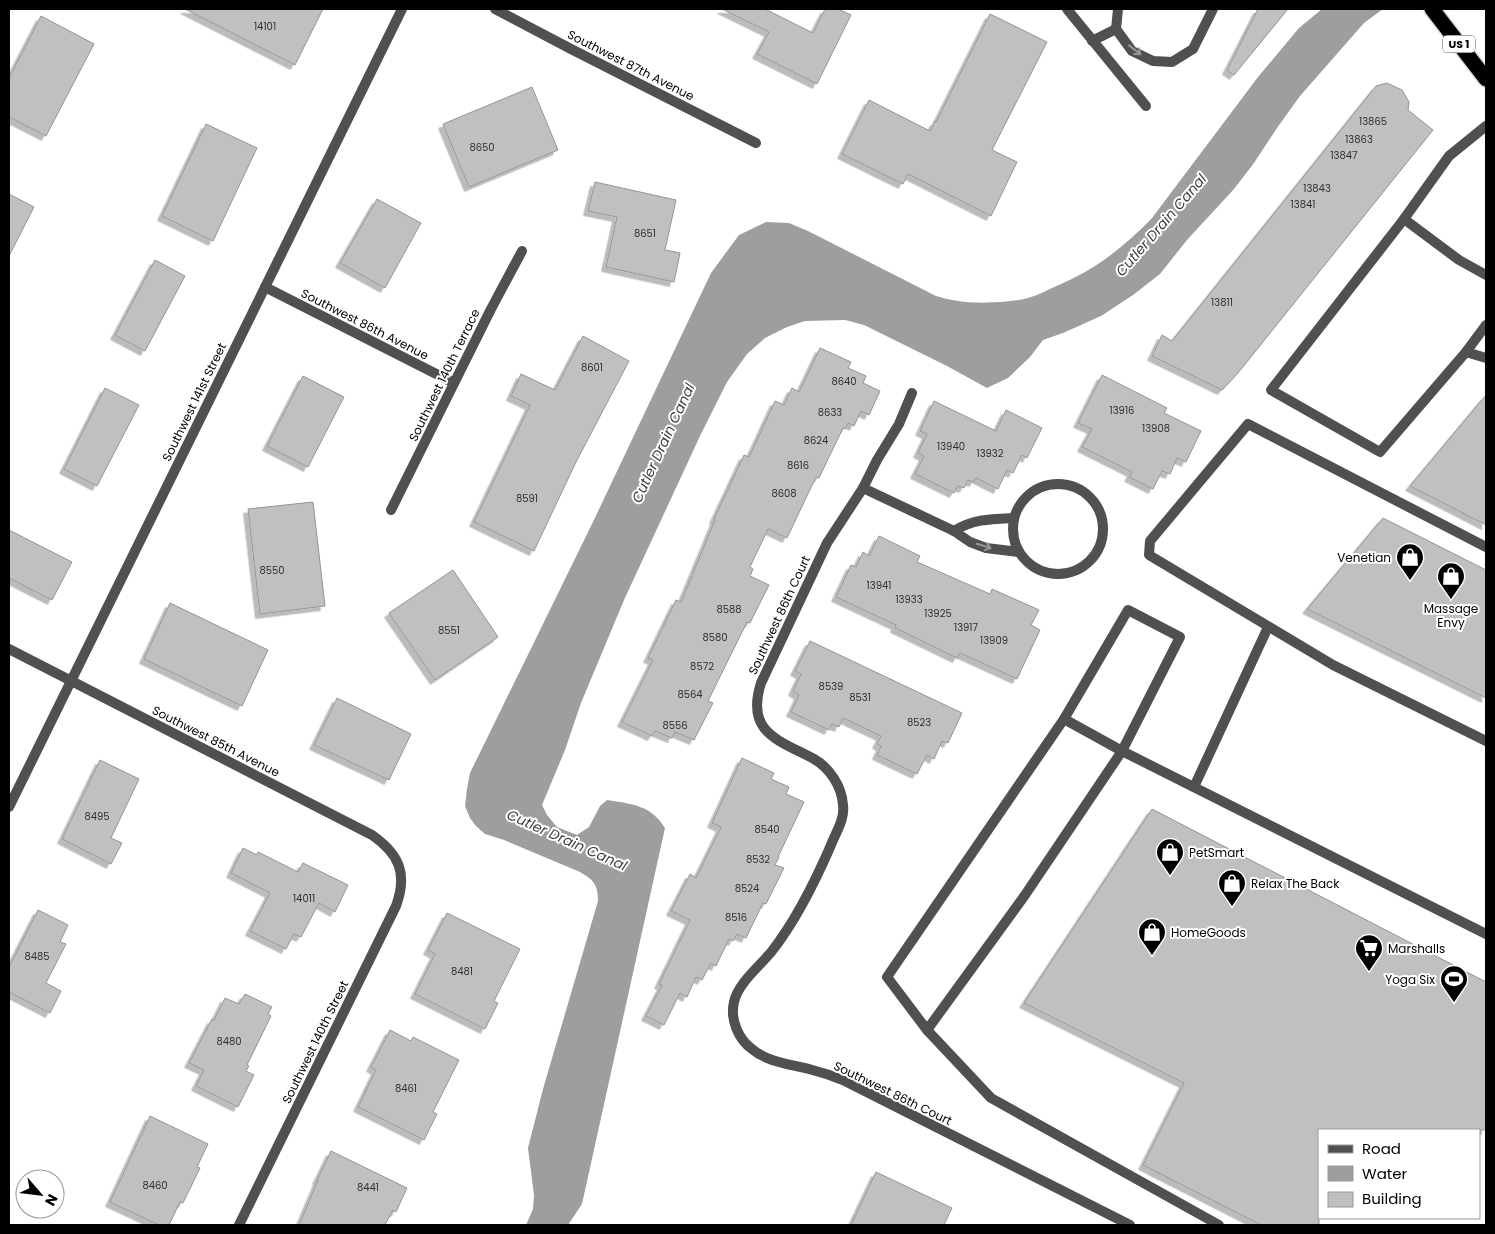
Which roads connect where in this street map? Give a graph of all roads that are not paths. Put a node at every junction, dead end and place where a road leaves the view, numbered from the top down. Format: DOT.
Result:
graph roads {
  1 [pos="402,9"];
  2 [pos="495,9"];
  3 [pos="1067,9"];
  4 [pos="1118,9"];
  5 [pos="1213,9"];
  6 [pos="1432,9"];
  7 [pos="1116,29"];
  8 [pos="1092,41"];
  9 [pos="1486,78"];
  10 [pos="1146,106"];
  11 [pos="1486,126"];
  12 [pos="756,143"];
  13 [pos="1404,219"];
  14 [pos="522,251"];
  15 [pos="1486,275"];
  16 [pos="265,287"];
  17 [pos="1486,325"];
  18 [pos="1466,352"];
  19 [pos="1486,358"];
  20 [pos="454,383"];
  21 [pos="912,393"];
  22 [pos="863,488"];
  23 [pos="391,510"];
  24 [pos="1014,518"];
  25 [pos="954,531"];
  26 [pos="1486,547"];
  27 [pos="1019,552"];
  28 [pos="1268,627"];
  29 [pos="9,649"];
  30 [pos="71,681"];
  31 [pos="1064,720"];
  32 [pos="1486,741"];
  33 [pos="1122,751"];
  34 [pos="1194,787"];
  35 [pos="9,807"];
  36 [pos="400,867"];
  37 [pos="1486,934"];
  38 [pos="927,1030"];
  39 [pos="239,1225"];
  40 [pos="1130,1225"];
  41 [pos="1219,1225"];
  1 -- 16 [label="street, Southwest 141st Street"];
  2 -- 12 [label="street, Southwest 87th Avenue"];
  3 -- 8 [label="street"];
  4 -- 7 [label="street"];
  7 -- 5 [label="street, one-way"];
  6 -- 9 [label="highway, US 1"];
  7 -- 8 [label="street"];
  8 -- 10 [label="street"];
  11 -- 13 [label="street"];
  13 -- 15 [label="street"];
  13 -- 18 [label="street"];
  14 -- 20 [label="street, Southwest 140th Terrace"];
  16 -- 20 [label="street, Southwest 86th Avenue"];
  16 -- 30 [label="street, Southwest 141st Street"];
  17 -- 18 [label="street"];
  18 -- 19 [label="street"];
  20 -- 23 [label="street, Southwest 140th Terrace"];
  21 -- 22 [label="street, Southwest 86th Court"];
  22 -- 25 [label="street"];
  22 -- 40 [label="street, Southwest 86th Court"];
  24 -- 25 [label="street"];
  24 -- 27 [label="street"];
  24 -- 27 [label="street"];
  25 -- 27 [label="street, one-way"];
  26 -- 28 [label="street"];
  28 -- 32 [label="street"];
  28 -- 34 [label="street"];
  29 -- 30 [label="street, Southwest 85th Avenue"];
  30 -- 35 [label="street, Southwest 141st Street"];
  30 -- 36 [label="street, Southwest 85th Avenue"];
  31 -- 33 [label="street"];
  31 -- 33 [label="street"];
  31 -- 38 [label="street"];
  33 -- 34 [label="street"];
  33 -- 38 [label="street"];
  34 -- 37 [label="street"];
  36 -- 39 [label="street, Southwest 140th Street"];
  38 -- 41 [label="street"];
}
